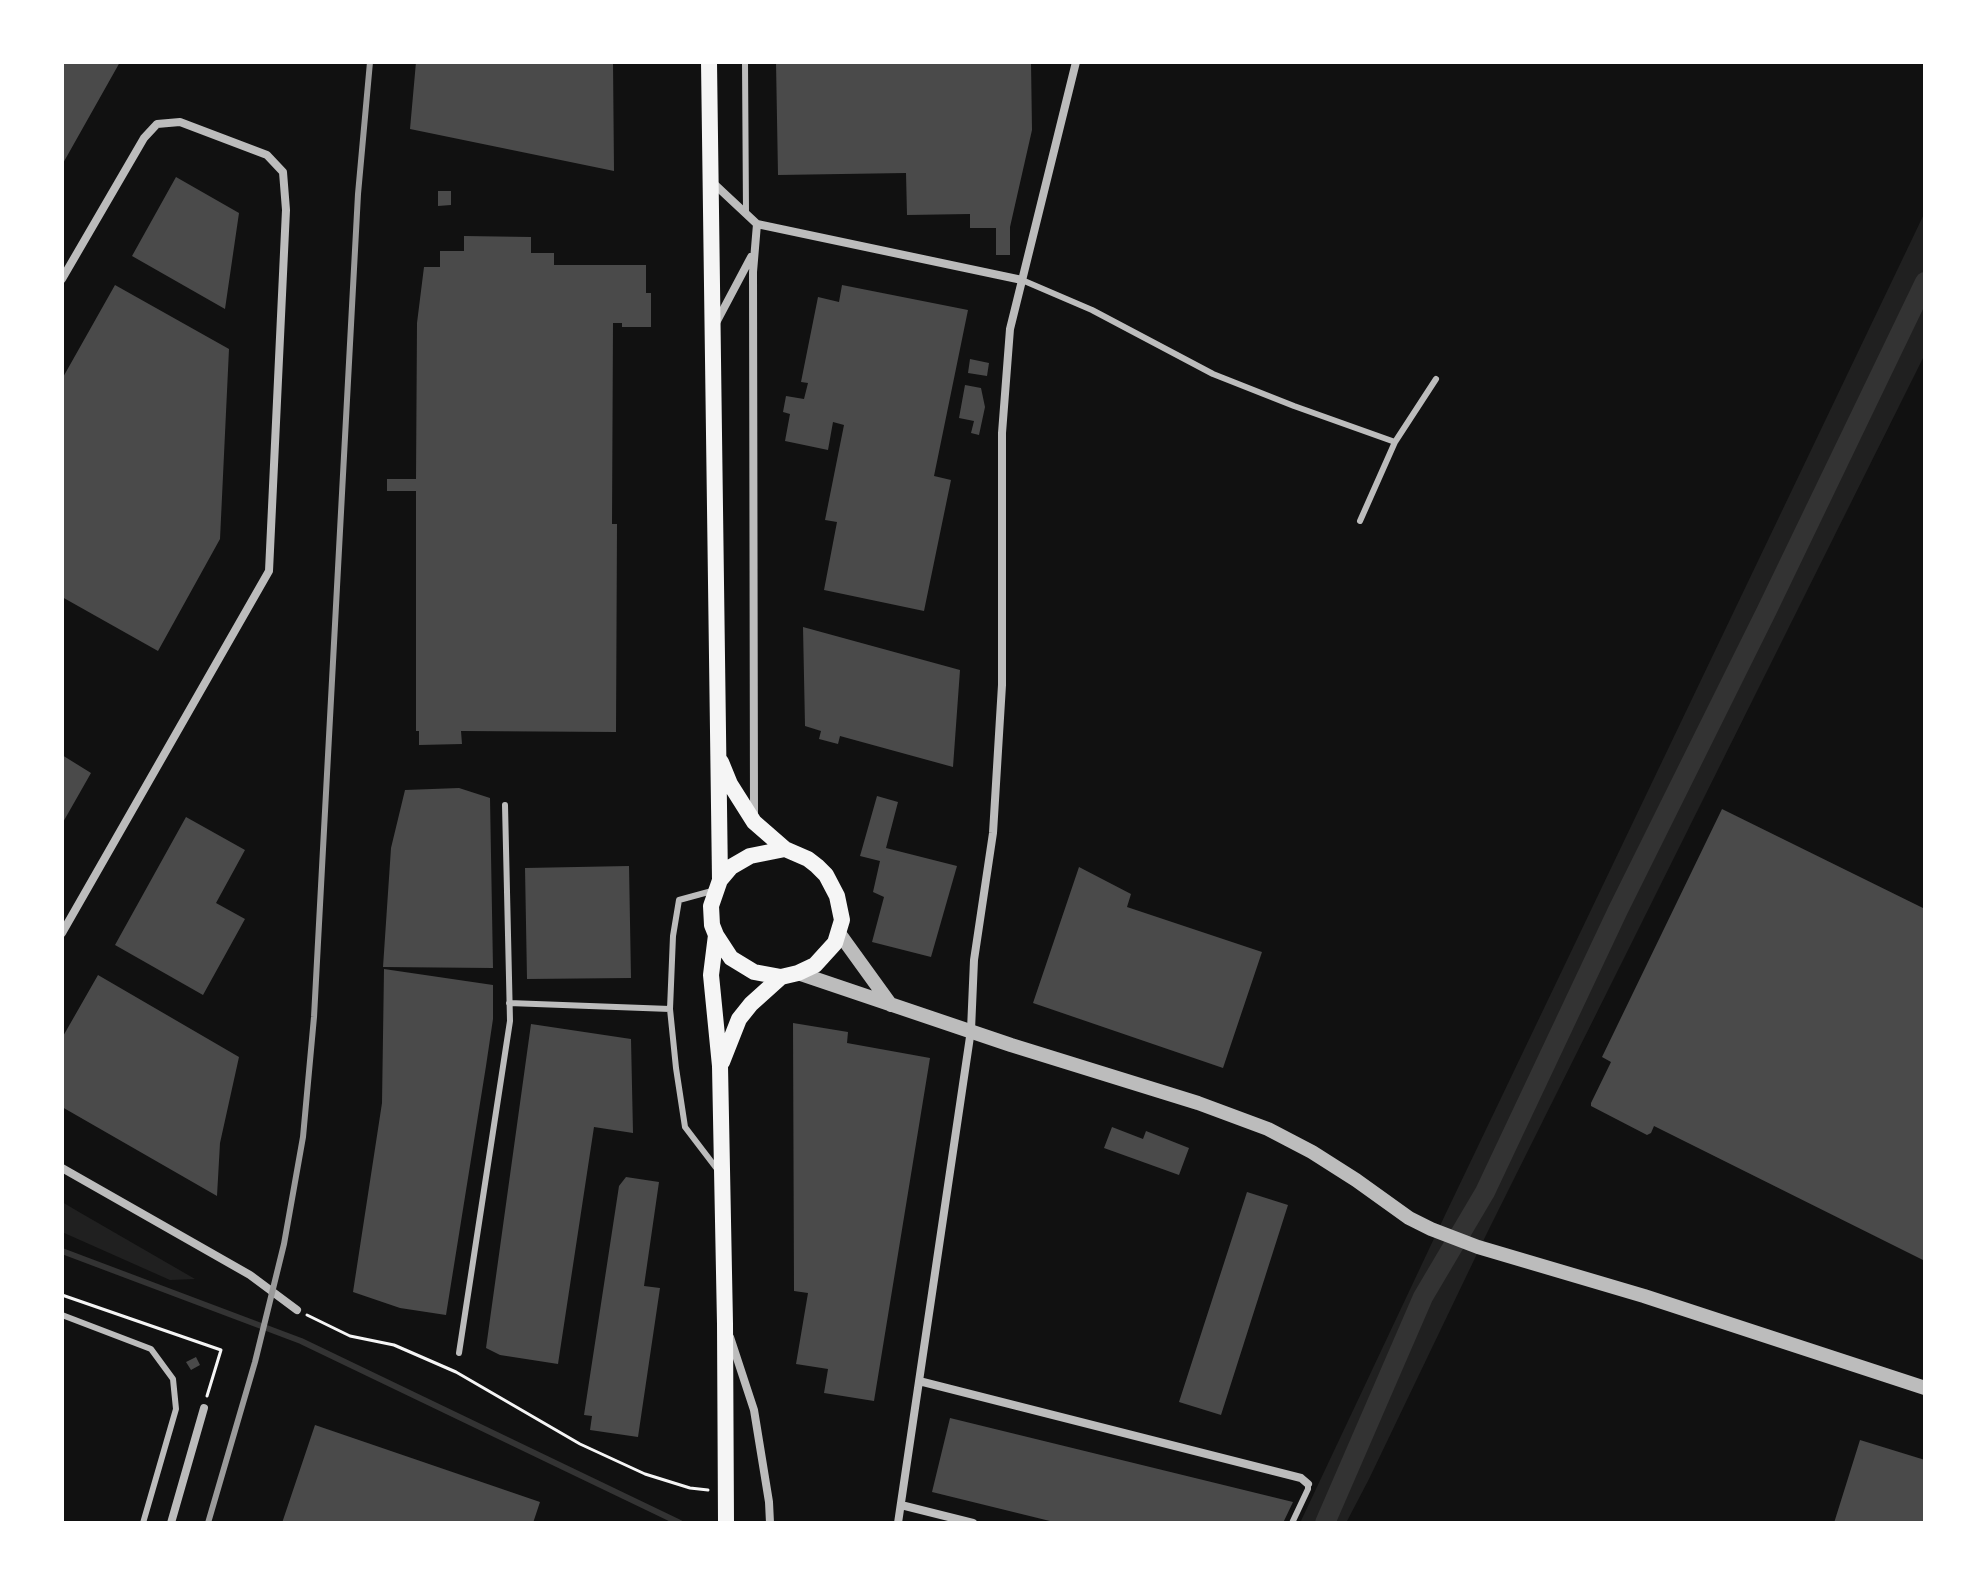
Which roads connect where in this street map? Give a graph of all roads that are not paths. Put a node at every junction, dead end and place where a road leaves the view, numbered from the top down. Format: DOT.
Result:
graph roads {
  1 [pos="709,62"];
  2 [pos="745,62"];
  3 [pos="1076,62"];
  4 [pos="710,180"];
  5 [pos="746,213"];
  6 [pos="757,224"];
  7 [pos="755,251"];
  8 [pos="62,279"];
  9 [pos="1022,280"];
  10 [pos="712,331"];
  11 [pos="1436,379"];
  12 [pos="1395,442"];
  13 [pos="1360,521"];
  14 [pos="718,753"];
  15 [pos="505,805"];
  16 [pos="754,822"];
  17 [pos="785,849"];
  18 [pos="718,885"];
  19 [pos="62,933"];
  20 [pos="839,933"];
  21 [pos="716,935"];
  22 [pos="790,975"];
  23 [pos="509,1003"];
  24 [pos="891,1006"];
  25 [pos="670,1009"];
  26 [pos="971,1030"];
  27 [pos="720,1066"];
  28 [pos="62,1168"];
  29 [pos="723,1176"];
  30 [pos="297,1310"];
  31 [pos="62,1315"];
  32 [pos="725,1324"];
  33 [pos="459,1353"];
  34 [pos="919,1381"];
  35 [pos="1925,1388"];
  36 [pos="204,1408"];
  37 [pos="1308,1484"];
  38 [pos="901,1505"];
  39 [pos="143,1523"];
  40 [pos="171,1523"];
  41 [pos="726,1523"];
  42 [pos="770,1523"];
  43 [pos="898,1523"];
  44 [pos="973,1523"];
  45 [pos="1292,1523"];
  1 -- 4 [label="main road"];
  2 -- 5 [label="lane"];
  3 -- 9 [label="street"];
  4 -- 5 [label="street"];
  4 -- 10 [label="main road"];
  5 -- 6 [label="street"];
  6 -- 7 [label="street"];
  6 -- 9 [label="street"];
  7 -- 10 [label="street"];
  7 -- 16 [label="street"];
  8 -- 19 [label="street"];
  9 -- 12 [label="lane"];
  9 -- 26 [label="street"];
  10 -- 14 [label="main road"];
  11 -- 12 [label="lane"];
  12 -- 13 [label="lane"];
  14 -- 16 [label="main road"];
  14 -- 18 [label="main road"];
  15 -- 23 [label="lane"];
  16 -- 17 [label="main road"];
  17 -- 18 [label="main road"];
  17 -- 20 [label="main road"];
  18 -- 21 [label="main road"];
  18 -- 25 [label="lane"];
  20 -- 22 [label="main road"];
  20 -- 24 [label="street"];
  21 -- 22 [label="main road"];
  21 -- 27 [label="main road"];
  22 -- 24 [label="street"];
  22 -- 27 [label="main road"];
  23 -- 25 [label="lane"];
  23 -- 33 [label="lane"];
  24 -- 26 [label="street"];
  25 -- 29 [label="lane"];
  26 -- 34 [label="street"];
  26 -- 35 [label="street"];
  27 -- 29 [label="main road"];
  28 -- 30 [label="street"];
  29 -- 32 [label="main road"];
  31 -- 39 [label="lane"];
  32 -- 41 [label="main road"];
  32 -- 42 [label="street"];
  34 -- 37 [label="street"];
  34 -- 38 [label="street"];
  36 -- 40 [label="street"];
  37 -- 45 [label="lane"];
  38 -- 43 [label="street"];
  38 -- 44 [label="street"];
}
